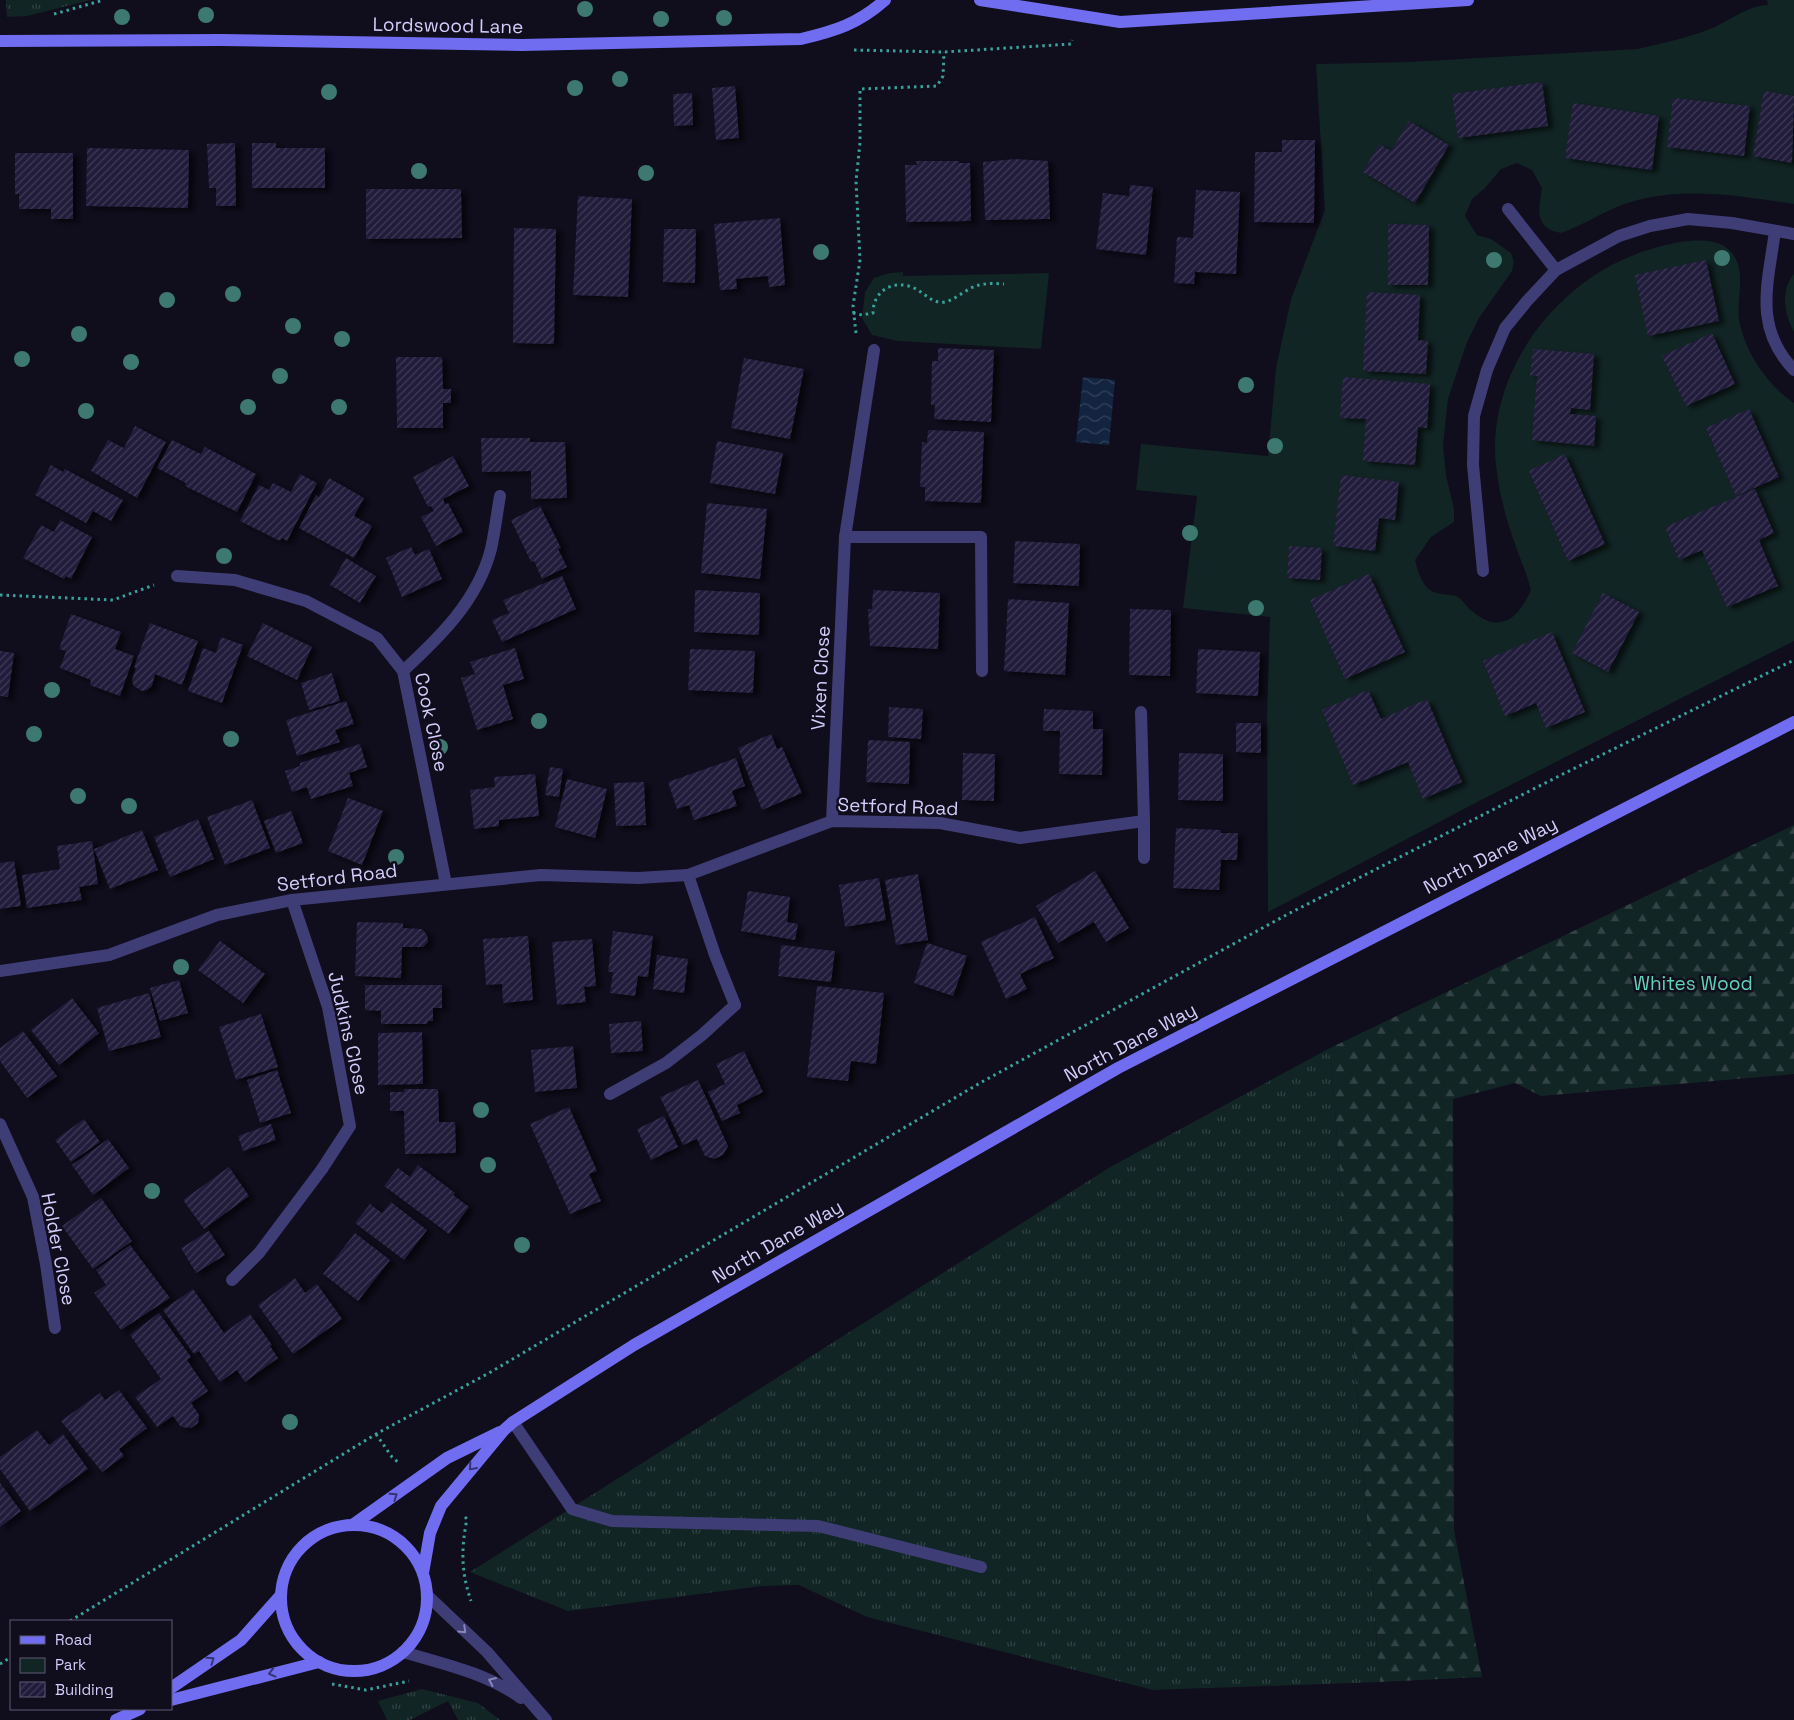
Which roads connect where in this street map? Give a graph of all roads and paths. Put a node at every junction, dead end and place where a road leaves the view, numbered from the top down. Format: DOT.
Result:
graph roads {
  1 [pos="884,0"];
  2 [pos="980,0"];
  3 [pos="1468,0"];
  4 [pos="1076,15"];
  5 [pos="821,34"];
  6 [pos="0,41"];
  7 [pos="944,52"];
  8 [pos="1508,209"];
  9 [pos="1775,231"];
  10 [pos="1794,234"];
  11 [pos="1556,270"];
  12 [pos="1004,284"];
  13 [pos="853,313"];
  14 [pos="874,350"];
  15 [pos="1794,370"];
  16 [pos="500,496"];
  17 [pos="845,537"];
  18 [pos="1483,571"];
  19 [pos="176,576"];
  20 [pos="0,595"];
  21 [pos="1794,660"];
  22 [pos="403,671"];
  23 [pos="982,671"];
  24 [pos="1141,712"];
  25 [pos="1794,722"];
  26 [pos="832,820"];
  27 [pos="1144,821"];
  28 [pos="1144,858"];
  29 [pos="688,875"];
  30 [pos="446,884"];
  31 [pos="292,900"];
  32 [pos="0,971"];
  33 [pos="610,1094"];
  34 [pos="0,1124"];
  35 [pos="232,1280"];
  36 [pos="54,1328"];
  37 [pos="509,1426"];
  38 [pos="376,1434"];
  39 [pos="392,1457"];
  40 [pos="354,1524"];
  41 [pos="981,1567"];
  42 [pos="423,1573"];
  43 [pos="281,1595"];
  44 [pos="428,1596"];
  45 [pos="72,1620"];
  46 [pos="404,1652"];
  47 [pos="319,1662"];
  48 [pos="172,1687"];
  49 [pos="172,1700"];
  50 [pos="533,1707"];
  51 [pos="138,1710"];
  52 [pos="116,1720"];
  53 [pos="546,1720"];
  1 -- 5 [label="street, Lordswood Lane"];
  2 -- 4 [label="street"];
  3 -- 4 [label="street"];
  4 -- 7 [label="path"];
  5 -- 6 [label="street, Lordswood Lane"];
  5 -- 7 [label="path"];
  7 -- 13 [label="path"];
  8 -- 11 [label="street"];
  9 -- 10 [label="street"];
  9 -- 11 [label="street"];
  9 -- 15 [label="street"];
  11 -- 18 [label="street"];
  12 -- 13 [label="path"];
  13 -- 14 [label="path"];
  14 -- 17 [label="street, Vixen Close"];
  16 -- 22 [label="street"];
  17 -- 23 [label="street"];
  17 -- 26 [label="street, Vixen Close"];
  19 -- 20 [label="path"];
  19 -- 22 [label="street, Cook Close"];
  21 -- 38 [label="path"];
  22 -- 30 [label="street, Cook Close"];
  24 -- 27 [label="street"];
  25 -- 37 [label="street, North Dane Way"];
  26 -- 27 [label="street, Setford Road"];
  26 -- 29 [label="street, Setford Road"];
  27 -- 28 [label="street"];
  29 -- 30 [label="street, Setford Road"];
  29 -- 33 [label="street"];
  30 -- 31 [label="street, Setford Road"];
  31 -- 32 [label="street, Setford Road"];
  31 -- 35 [label="street, Judkins Close"];
  34 -- 36 [label="street, Holder Close"];
  40 -- 37 [label="street, North Dane Way, one-way"];
  37 -- 41 [label="street"];
  37 -- 42 [label="street, North Dane Way, one-way"];
  38 -- 39 [label="path"];
  38 -- 45 [label="path"];
  40 -- 42 [label="street, North Dane Way"];
  40 -- 43 [label="street, North Dane Way"];
  42 -- 44 [label="street, North Dane Way"];
  43 -- 47 [label="street, North Dane Way"];
  48 -- 43 [label="street, North Dane Way, one-way"];
  44 -- 46 [label="street, North Dane Way"];
  44 -- 50 [label="street, one-way"];
  46 -- 47 [label="street, North Dane Way"];
  50 -- 46 [label="street, one-way"];
  47 -- 49 [label="street, one-way"];
  50 -- 53 [label="street"];
  51 -- 52 [label="street"];
}
